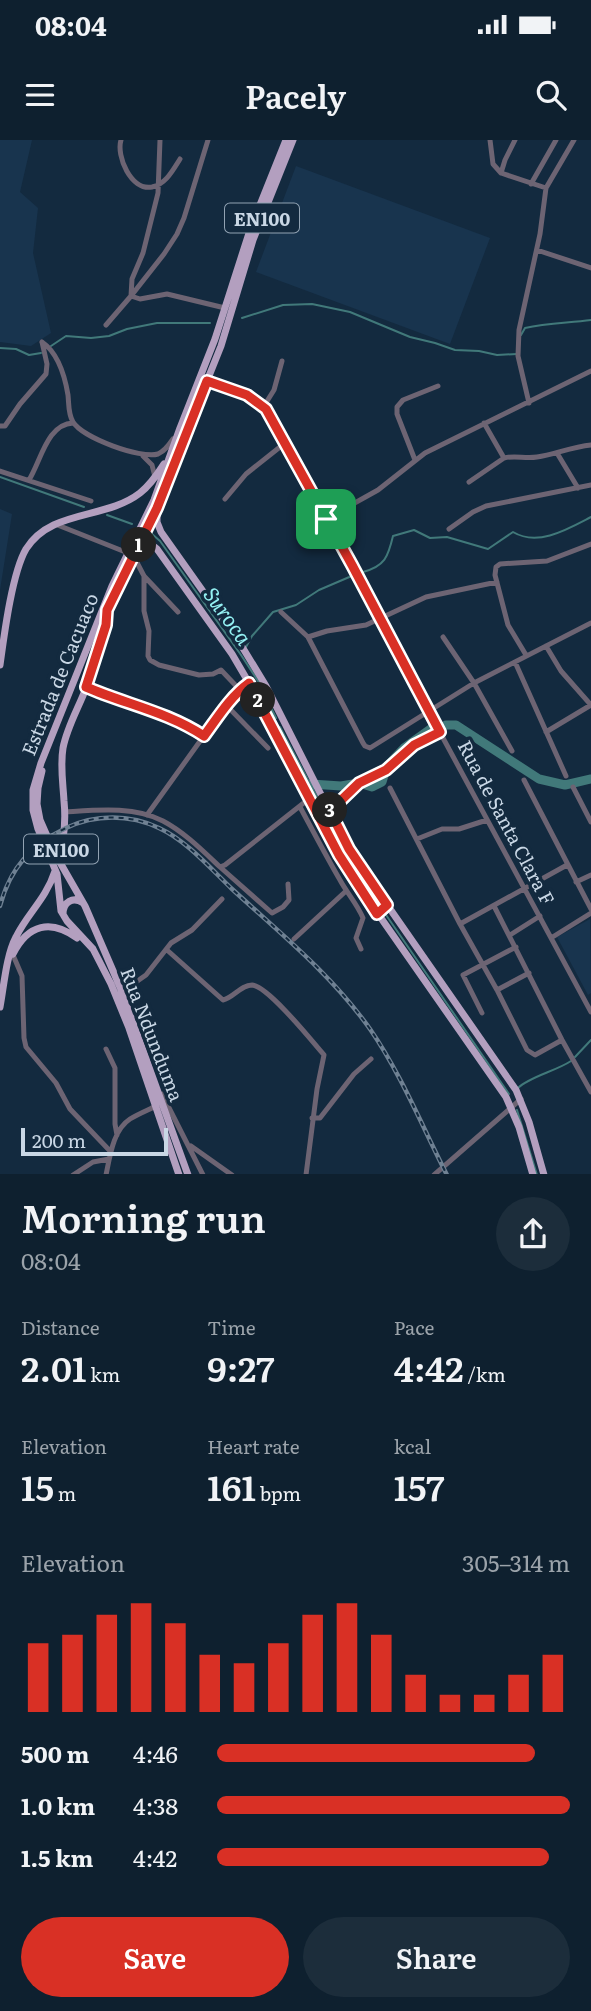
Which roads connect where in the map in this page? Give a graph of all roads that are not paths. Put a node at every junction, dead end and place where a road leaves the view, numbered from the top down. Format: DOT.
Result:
graph roads {
  1 [pos="121,140"];
  2 [pos="159,140"];
  3 [pos="208,140"];
  4 [pos="286,140"];
  5 [pos="293,140"];
  6 [pos="490,140"];
  7 [pos="515,140"];
  8 [pos="556,140"];
  9 [pos="574,140"];
  10 [pos="180,159"];
  11 [pos="501,173"];
  12 [pos="159,184"];
  13 [pos="531,184"];
  14 [pos="546,188"];
  15 [pos="537,250"];
  16 [pos="591,268"];
  17 [pos="131,296"];
  18 [pos="225,308"];
  19 [pos="106,326"];
  20 [pos="282,361"];
  21 [pos="591,371"];
  22 [pos="207,381"];
  23 [pos="438,386"];
  24 [pos="529,403"];
  25 [pos="264,406"];
  26 [pos="74,423"];
  27 [pos="484,423"];
  28 [pos="0,426"];
  29 [pos="180,428"];
  30 [pos="285,443"];
  31 [pos="591,445"];
  32 [pos="172,452"];
  33 [pos="557,453"];
  34 [pos="143,456"];
  35 [pos="504,458"];
  36 [pos="415,460"];
  37 [pos="0,471"];
  38 [pos="155,477"];
  39 [pos="29,480"];
  40 [pos="469,482"];
  41 [pos="590,487"];
  42 [pos="578,488"];
  43 [pos="225,499"];
  44 [pos="91,501"];
  45 [pos="157,508"];
  46 [pos="326,519"];
  47 [pos="55,524"];
  48 [pos="146,524"];
  49 [pos="449,528"];
  50 [pos="591,544"];
  51 [pos="133,552"];
  52 [pos="144,576"];
  53 [pos="497,582"];
  54 [pos="107,610"];
  55 [pos="178,612"];
  56 [pos="281,612"];
  57 [pos="380,619"];
  58 [pos="591,623"];
  59 [pos="308,637"];
  60 [pos="443,637"];
  61 [pos="546,646"];
  62 [pos="526,655"];
  63 [pos="515,662"];
  64 [pos="0,665"];
  65 [pos="249,683"];
  66 [pos="474,683"];
  67 [pos="86,687"];
  68 [pos="240,690"];
  69 [pos="226,705"];
  70 [pos="591,705"];
  71 [pos="429,712"];
  72 [pos="284,720"];
  73 [pos="272,726"];
  74 [pos="440,732"];
  75 [pos="546,732"];
  76 [pos="204,736"];
  77 [pos="268,748"];
  78 [pos="512,751"];
  79 [pos="566,776"];
  80 [pos="524,780"];
  81 [pos="573,786"];
  82 [pos="390,788"];
  83 [pos="310,798"];
  84 [pos="300,807"];
  85 [pos="330,811"];
  86 [pos="65,812"];
  87 [pos="147,815"];
  88 [pos="487,820"];
  89 [pos="591,822"];
  90 [pos="44,838"];
  91 [pos="417,839"];
  92 [pos="51,853"];
  93 [pos="568,865"];
  94 [pos="220,867"];
  95 [pos="591,875"];
  96 [pos="576,882"];
  97 [pos="288,884"];
  98 [pos="525,889"];
  99 [pos="346,891"];
  100 [pos="222,899"];
  101 [pos="387,905"];
  102 [pos="85,906"];
  103 [pos="494,906"];
  104 [pos="591,911"];
  105 [pos="377,914"];
  106 [pos="63,916"];
  107 [pos="540,916"];
  108 [pos="460,924"];
  109 [pos="510,935"];
  110 [pos="551,938"];
  111 [pos="294,940"];
  112 [pos="516,947"];
  113 [pos="361,949"];
  114 [pos="167,950"];
  115 [pos="13,955"];
  116 [pos="98,958"];
  117 [pos="482,964"];
  118 [pos="8,967"];
  119 [pos="529,974"];
  120 [pos="120,987"];
  121 [pos="497,990"];
  122 [pos="588,998"];
  123 [pos="0,1007"];
  124 [pos="591,1012"];
  125 [pos="482,1013"];
  126 [pos="562,1040"];
  127 [pos="106,1049"];
  128 [pos="371,1059"];
  129 [pos="152,1076"];
  130 [pos="591,1091"];
  131 [pos="521,1099"];
  132 [pos="157,1106"];
  133 [pos="512,1107"];
  134 [pos="312,1118"];
  135 [pos="117,1135"];
  136 [pos="188,1144"];
  137 [pos="110,1151"];
  138 [pos="109,1159"];
  139 [pos="73,1174"];
  140 [pos="106,1174"];
  141 [pos="179,1174"];
  142 [pos="188,1174"];
  143 [pos="203,1174"];
  144 [pos="232,1174"];
  145 [pos="306,1174"];
  146 [pos="434,1174"];
  147 [pos="533,1174"];
  148 [pos="544,1174"];
  1 -- 12 [label="street"];
  2 -- 12 [label="street"];
  3 -- 17 [label="street"];
  4 -- 18 [label="main road, Estrada de Cacuaco / EN100"];
  5 -- 22 [label="main road, Estrada de Cacuaco / EN100"];
  6 -- 11 [label="street"];
  7 -- 11 [label="street"];
  8 -- 13 [label="street"];
  9 -- 14 [label="street"];
  10 -- 12 [label="street"];
  11 -- 13 [label="street"];
  12 -- 17 [label="street"];
  13 -- 14 [label="street"];
  14 -- 15 [label="street"];
  15 -- 16 [label="street"];
  15 -- 24 [label="street"];
  17 -- 18 [label="street"];
  17 -- 19 [label="street"];
  18 -- 29 [label="main road, Estrada de Cacuaco / EN100"];
  20 -- 25 [label="street"];
  21 -- 24 [label="street"];
  22 -- 25 [label="street"];
  22 -- 45 [label="main road, Estrada de Cacuaco / EN100"];
  23 -- 36 [label="street"];
  24 -- 27 [label="street"];
  25 -- 30 [label="street, Rua de Santa Clara F"];
  26 -- 28 [label="street"];
  26 -- 34 [label="street"];
  26 -- 39 [label="street"];
  27 -- 35 [label="street"];
  27 -- 36 [label="street"];
  29 -- 32 [label="main road, Estrada de Cacuaco"];
  29 -- 34 [label="street"];
  30 -- 43 [label="street"];
  30 -- 46 [label="street, Rua de Santa Clara F"];
  31 -- 33 [label="street"];
  32 -- 38 [label="main road, Estrada de Cacuaco"];
  32 -- 48 [label="main road, Estrada de Cacuaco"];
  33 -- 35 [label="street"];
  33 -- 42 [label="street"];
  34 -- 38 [label="street"];
  35 -- 40 [label="street"];
  36 -- 46 [label="street"];
  37 -- 39 [label="street"];
  38 -- 47 [label="main road, Estrada de Cacuaco"];
  39 -- 44 [label="street"];
  41 -- 42 [label="street"];
  42 -- 49 [label="street"];
  45 -- 48 [label="main road, Estrada de Cacuaco / EN100"];
  45 -- 72 [label="main road"];
  46 -- 57 [label="street, Rua de Santa Clara F"];
  47 -- 51 [label="street"];
  47 -- 64 [label="main road"];
  48 -- 51 [label="main road, Estrada de Cacuaco"];
  50 -- 53 [label="street"];
  51 -- 52 [label="street"];
  51 -- 54 [label="main road, Estrada de Cacuaco / EN100"];
  51 -- 65 [label="main road"];
  51 -- 90 [label="main road, Estrada de Cacuaco"];
  52 -- 55 [label="street"];
  52 -- 68 [label="street"];
  53 -- 57 [label="street"];
  53 -- 62 [label="street"];
  54 -- 67 [label="main road, EN100"];
  54 -- 90 [label="main road, Estrada de Cacuaco"];
  56 -- 59 [label="street"];
  57 -- 59 [label="street"];
  57 -- 71 [label="street, Rua de Santa Clara F"];
  58 -- 61 [label="street"];
  59 -- 71 [label="street"];
  60 -- 66 [label="street"];
  61 -- 62 [label="street"];
  61 -- 70 [label="street"];
  62 -- 63 [label="street"];
  63 -- 66 [label="street"];
  63 -- 75 [label="street"];
  65 -- 68 [label="street"];
  65 -- 73 [label="main road"];
  66 -- 71 [label="street"];
  66 -- 78 [label="street"];
  67 -- 76 [label="street"];
  67 -- 86 [label="main road, EN100"];
  68 -- 69 [label="street"];
  69 -- 76 [label="street"];
  69 -- 77 [label="street"];
  70 -- 75 [label="street"];
  71 -- 74 [label="street, Rua de Santa Clara F"];
  72 -- 73 [label="main road"];
  72 -- 85 [label="main road"];
  73 -- 83 [label="main road"];
  74 -- 85 [label="street"];
  74 -- 88 [label="street, Rua de Santa Clara F"];
  75 -- 79 [label="street"];
  76 -- 87 [label="street"];
  80 -- 93 [label="street"];
  81 -- 89 [label="street"];
  82 -- 91 [label="street"];
  83 -- 84 [label="street"];
  83 -- 105 [label="main road"];
  84 -- 94 [label="street"];
  84 -- 99 [label="street"];
  85 -- 101 [label="main road"];
  86 -- 87 [label="street"];
  86 -- 118 [label="main road, EN100"];
  87 -- 94 [label="street"];
  88 -- 91 [label="street"];
  88 -- 98 [label="street, Rua de Santa Clara F"];
  90 -- 92 [label="main road, Estrada de Cacuaco"];
  91 -- 108 [label="street"];
  92 -- 102 [label="main road, Estrada de Cacuaco"];
  92 -- 106 [label="main road, Estrada de Cacuaco"];
  93 -- 96 [label="street"];
  93 -- 98 [label="street"];
  94 -- 97 [label="street"];
  95 -- 96 [label="street"];
  96 -- 104 [label="street"];
  98 -- 103 [label="street"];
  98 -- 107 [label="street, Rua de Santa Clara F"];
  99 -- 111 [label="street"];
  99 -- 113 [label="street"];
  100 -- 114 [label="street"];
  101 -- 105 [label="main road"];
  101 -- 131 [label="main road"];
  102 -- 106 [label="main road"];
  102 -- 120 [label="main road, Rua Ndunduma"];
  103 -- 108 [label="street"];
  103 -- 109 [label="street"];
  104 -- 110 [label="street"];
  105 -- 133 [label="main road"];
  106 -- 116 [label="main road, Rua Ndunduma"];
  107 -- 109 [label="street"];
  107 -- 110 [label="street, Rua de Santa Clara F"];
  108 -- 117 [label="street"];
  109 -- 112 [label="street"];
  110 -- 122 [label="street, Rua de Santa Clara F"];
  112 -- 117 [label="street"];
  112 -- 119 [label="street"];
  114 -- 120 [label="street"];
  114 -- 134 [label="street"];
  115 -- 116 [label="main road"];
  115 -- 118 [label="main road"];
  115 -- 137 [label="street"];
  116 -- 132 [label="main road, Rua Ndunduma"];
  117 -- 121 [label="street"];
  117 -- 125 [label="street"];
  118 -- 123 [label="main road, EN100"];
  119 -- 121 [label="street"];
  119 -- 126 [label="street"];
  120 -- 129 [label="main road, Rua Ndunduma"];
  121 -- 126 [label="street"];
  122 -- 124 [label="street, Rua de Santa Clara F"];
  126 -- 130 [label="street"];
  127 -- 135 [label="street"];
  128 -- 134 [label="street"];
  129 -- 136 [label="street"];
  129 -- 142 [label="main road, Rua Ndunduma"];
  131 -- 133 [label="street"];
  131 -- 148 [label="main road"];
  132 -- 135 [label="street"];
  132 -- 141 [label="main road, Rua Ndunduma"];
  133 -- 146 [label="street"];
  133 -- 147 [label="main road"];
  134 -- 145 [label="street"];
  135 -- 137 [label="street"];
  136 -- 143 [label="street"];
  136 -- 144 [label="street"];
  137 -- 138 [label="street"];
  138 -- 139 [label="street"];
  138 -- 140 [label="street"];
}
